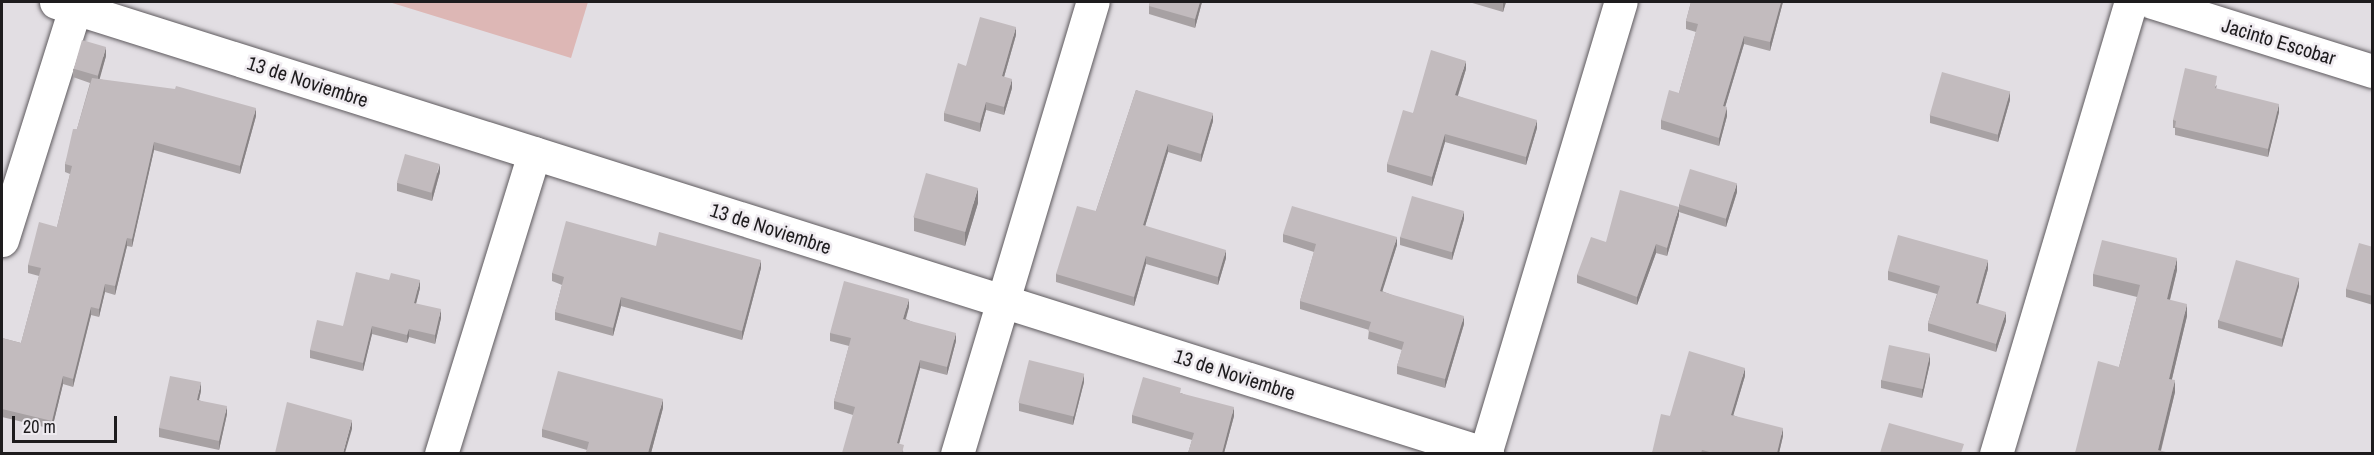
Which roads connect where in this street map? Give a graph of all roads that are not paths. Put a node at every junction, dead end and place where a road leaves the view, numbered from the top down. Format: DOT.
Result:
graph roads {
  1 [pos="1093,2"];
  2 [pos="1622,2"];
  3 [pos="2131,2"];
  4 [pos="2152,2"];
  5 [pos="69,4"];
  6 [pos="2373,71"];
  7 [pos="534,153"];
  8 [pos="2,240"];
  9 [pos="1003,301"];
  10 [pos="441,453"];
  11 [pos="957,453"];
  12 [pos="1486,453"];
  13 [pos="1996,453"];
  1 -- 9 [label="street"];
  2 -- 12 [label="street"];
  3 -- 13 [label="street"];
  4 -- 6 [label="street, Jacinto Escobar"];
  5 -- 7 [label="street, 13 de Noviembre"];
  5 -- 8 [label="street"];
  7 -- 9 [label="street, 13 de Noviembre"];
  7 -- 10 [label="street"];
  9 -- 11 [label="street"];
  9 -- 12 [label="street, 13 de Noviembre"];
}
